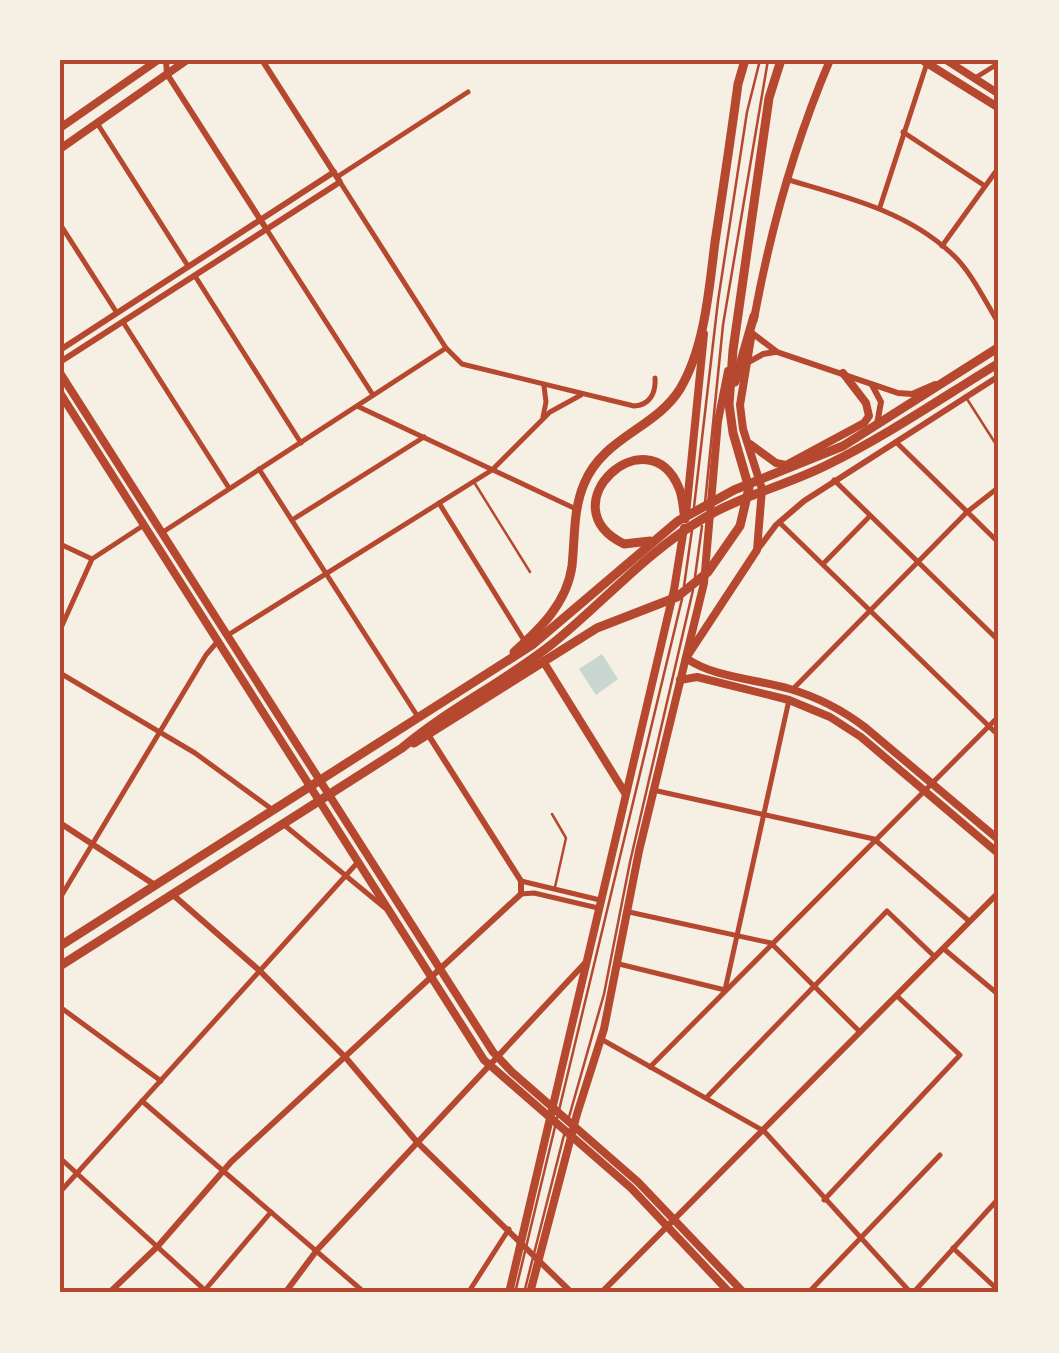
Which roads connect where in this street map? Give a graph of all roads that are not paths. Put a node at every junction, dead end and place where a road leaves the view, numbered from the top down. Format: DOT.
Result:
graph roads {
  1 [pos="158,60"];
  2 [pos="166,60"];
  3 [pos="187,60"];
  4 [pos="262,60"];
  5 [pos="745,60"];
  6 [pos="760,60"];
  7 [pos="768,60"];
  8 [pos="781,60"];
  9 [pos="830,60"];
  10 [pos="946,60"];
  11 [pos="924,61"];
  12 [pos="999,63"];
  13 [pos="168,74"];
  14 [pos="975,78"];
  15 [pos="468,92"];
  16 [pos="999,94"];
  17 [pos="999,108"];
  18 [pos="97,123"];
  19 [pos="60,128"];
  20 [pos="902,132"];
  21 [pos="60,149"];
  22 [pos="999,167"];
  23 [pos="337,177"];
  24 [pos="789,180"];
  25 [pos="986,186"];
  26 [pos="879,208"];
  27 [pos="261,220"];
  28 [pos="60,224"];
  29 [pos="267,230"];
  30 [pos="942,246"];
  31 [pos="188,266"];
  32 [pos="194,276"];
  33 [pos="706,307"];
  34 [pos="117,313"];
  35 [pos="754,316"];
  36 [pos="122,322"];
  37 [pos="999,323"];
  38 [pos="752,333"];
  39 [pos="999,347"];
  40 [pos="446,348"];
  41 [pos="60,350"];
  42 [pos="734,350"];
  43 [pos="777,352"];
  44 [pos="60,362"];
  45 [pos="747,363"];
  46 [pos="999,363"];
  47 [pos="960,372"];
  48 [pos="60,373"];
  49 [pos="843,373"];
  50 [pos="999,376"];
  51 [pos="655,378"];
  52 [pos="868,381"];
  53 [pos="544,386"];
  54 [pos="60,394"];
  55 [pos="581,394"];
  56 [pos="373,396"];
  57 [pos="966,398"];
  58 [pos="729,404"];
  59 [pos="357,406"];
  60 [pos="542,419"];
  61 [pos="876,426"];
  62 [pos="424,437"];
  63 [pos="747,441"];
  64 [pos="896,442"];
  65 [pos="300,443"];
  66 [pos="999,449"];
  67 [pos="817,450"];
  68 [pos="845,451"];
  69 [pos="259,470"];
  70 [pos="492,470"];
  71 [pos="834,480"];
  72 [pos="474,481"];
  73 [pos="999,487"];
  74 [pos="230,489"];
  75 [pos="439,503"];
  76 [pos="577,510"];
  77 [pos="967,512"];
  78 [pos="870,516"];
  79 [pos="292,520"];
  80 [pos="685,520"];
  81 [pos="779,522"];
  82 [pos="144,526"];
  83 [pos="163,532"];
  84 [pos="999,543"];
  85 [pos="60,544"];
  86 [pos="655,546"];
  87 [pos="757,550"];
  88 [pos="92,559"];
  89 [pos="918,562"];
  90 [pos="822,565"];
  91 [pos="530,572"];
  92 [pos="326,574"];
  93 [pos="870,610"];
  94 [pos="60,630"];
  95 [pos="228,634"];
  96 [pos="218,642"];
  97 [pos="525,642"];
  98 [pos="999,642"];
  99 [pos="686,658"];
  100 [pos="544,661"];
  101 [pos="500,664"];
  102 [pos="60,672"];
  103 [pos="680,680"];
  104 [pos="793,689"];
  105 [pos="789,700"];
  106 [pos="999,716"];
  107 [pos="418,717"];
  108 [pos="990,726"];
  109 [pos="160,731"];
  110 [pos="429,736"];
  111 [pos="999,736"];
  112 [pos="402,748"];
  113 [pos="320,780"];
  114 [pos="310,786"];
  115 [pos="928,787"];
  116 [pos="653,790"];
  117 [pos="329,794"];
  118 [pos="626,794"];
  119 [pos="319,800"];
  120 [pos="274,810"];
  121 [pos="552,814"];
  122 [pos="764,815"];
  123 [pos="60,822"];
  124 [pos="283,824"];
  125 [pos="874,839"];
  126 [pos="999,840"];
  127 [pos="93,843"];
  128 [pos="999,854"];
  129 [pos="358,862"];
  130 [pos="346,875"];
  131 [pos="521,881"];
  132 [pos="155,885"];
  133 [pos="555,888"];
  134 [pos="999,892"];
  135 [pos="172,894"];
  136 [pos="522,894"];
  137 [pos="60,898"];
  138 [pos="599,904"];
  139 [pos="389,911"];
  140 [pos="629,912"];
  141 [pos="970,921"];
  142 [pos="737,936"];
  143 [pos="771,943"];
  144 [pos="60,946"];
  145 [pos="943,949"];
  146 [pos="935,957"];
  147 [pos="586,962"];
  148 [pos="619,964"];
  149 [pos="60,966"];
  150 [pos="260,970"];
  151 [pos="441,970"];
  152 [pos="432,979"];
  153 [pos="814,986"];
  154 [pos="725,990"];
  155 [pos="999,995"];
  156 [pos="897,996"];
  157 [pos="60,1007"];
  158 [pos="860,1032"];
  159 [pos="601,1039"];
  160 [pos="497,1057"];
  161 [pos="346,1058"];
  162 [pos="489,1066"];
  163 [pos="650,1067"];
  164 [pos="161,1080"];
  165 [pos="706,1098"];
  166 [pos="142,1101"];
  167 [pos="556,1111"];
  168 [pos="553,1122"];
  169 [pos="570,1124"];
  170 [pos="764,1131"];
  171 [pos="568,1135"];
  172 [pos="417,1142"];
  173 [pos="940,1155"];
  174 [pos="60,1158"];
  175 [pos="224,1170"];
  176 [pos="77,1174"];
  177 [pos="60,1192"];
  178 [pos="999,1198"];
  179 [pos="824,1200"];
  180 [pos="272,1211"];
  181 [pos="671,1223"];
  182 [pos="508,1229"];
  183 [pos="861,1240"];
  184 [pos="158,1246"];
  185 [pos="953,1248"];
  186 [pos="317,1250"];
  187 [pos="530,1250"];
  188 [pos="999,1291"];
  189 [pos="207,1292"];
  190 [pos="110,1293"];
  191 [pos="285,1293"];
  192 [pos="365,1293"];
  193 [pos="468,1293"];
  194 [pos="512,1293"];
  195 [pos="527,1293"];
  196 [pos="572,1293"];
  197 [pos="602,1293"];
  198 [pos="730,1293"];
  199 [pos="744,1293"];
  200 [pos="808,1293"];
  201 [pos="912,1293"];
  1 -- 19 [label="main road"];
  2 -- 13 [label="street"];
  3 -- 13 [label="main road"];
  4 -- 23 [label="street"];
  5 -- 33 [label="highway"];
  6 -- 167 [label="lane"];
  7 -- 169 [label="lane"];
  8 -- 42 [label="highway"];
  9 -- 24 [label="main road"];
  10 -- 14 [label="main road"];
  11 -- 17 [label="main road"];
  11 -- 20 [label="street"];
  12 -- 14 [label="street"];
  13 -- 18 [label="main road"];
  13 -- 27 [label="street"];
  14 -- 16 [label="main road"];
  15 -- 23 [label="street"];
  18 -- 21 [label="main road"];
  18 -- 31 [label="street"];
  20 -- 25 [label="street"];
  20 -- 26 [label="street"];
  22 -- 25 [label="street"];
  23 -- 27 [label="street"];
  23 -- 29 [label="street"];
  23 -- 40 [label="street"];
  24 -- 26 [label="street"];
  24 -- 35 [label="main road"];
  25 -- 30 [label="street"];
  26 -- 30 [label="street"];
  27 -- 29 [label="street"];
  27 -- 31 [label="street"];
  28 -- 34 [label="street"];
  29 -- 32 [label="street"];
  29 -- 56 [label="street"];
  30 -- 37 [label="street"];
  31 -- 34 [label="street"];
  32 -- 36 [label="street"];
  32 -- 65 [label="street"];
  33 -- 76 [label="highway"];
  33 -- 80 [label="main road"];
  34 -- 41 [label="street"];
  35 -- 38 [label="main road"];
  35 -- 58 [label="highway"];
  36 -- 44 [label="street"];
  36 -- 74 [label="street"];
  38 -- 43 [label="street"];
  38 -- 45 [label="main road"];
  39 -- 47 [label="highway"];
  40 -- 53 [label="street"];
  40 -- 56 [label="street"];
  42 -- 58 [label="highway"];
  42 -- 99 [label="main road"];
  43 -- 45 [label="street"];
  43 -- 49 [label="street"];
  45 -- 63 [label="main road"];
  46 -- 68 [label="highway"];
  47 -- 52 [label="street"];
  47 -- 61 [label="highway"];
  48 -- 83 [label="main road"];
  49 -- 52 [label="street"];
  49 -- 67 [label="main road"];
  50 -- 57 [label="street"];
  51 -- 55 [label="street"];
  52 -- 61 [label="street"];
  53 -- 55 [label="street"];
  53 -- 60 [label="street"];
  54 -- 82 [label="main road"];
  55 -- 60 [label="street"];
  56 -- 59 [label="street"];
  57 -- 64 [label="street"];
  57 -- 66 [label="lane"];
  58 -- 100 [label="highway"];
  59 -- 62 [label="street"];
  59 -- 65 [label="street"];
  60 -- 70 [label="street"];
  61 -- 68 [label="highway"];
  62 -- 70 [label="street"];
  62 -- 79 [label="street"];
  63 -- 67 [label="main road"];
  63 -- 87 [label="main road"];
  64 -- 71 [label="street"];
  64 -- 77 [label="street"];
  65 -- 69 [label="street"];
  67 -- 71 [label="street"];
  68 -- 86 [label="highway"];
  69 -- 74 [label="street"];
  69 -- 79 [label="street"];
  70 -- 72 [label="street"];
  70 -- 76 [label="street"];
  71 -- 78 [label="street"];
  71 -- 81 [label="street"];
  72 -- 75 [label="street"];
  72 -- 91 [label="lane"];
  73 -- 77 [label="street"];
  74 -- 83 [label="street"];
  75 -- 92 [label="street"];
  75 -- 97 [label="street"];
  76 -- 97 [label="highway"];
  77 -- 84 [label="street"];
  77 -- 89 [label="street"];
  78 -- 89 [label="street"];
  78 -- 90 [label="street"];
  79 -- 92 [label="street"];
  80 -- 86 [label="highway"];
  80 -- 118 [label="main road"];
  81 -- 87 [label="street"];
  81 -- 90 [label="street"];
  82 -- 88 [label="street"];
  82 -- 96 [label="main road"];
  83 -- 95 [label="main road"];
  85 -- 88 [label="street"];
  86 -- 101 [label="highway"];
  86 -- 112 [label="highway"];
  87 -- 99 [label="main road"];
  88 -- 94 [label="street"];
  89 -- 93 [label="street"];
  89 -- 98 [label="street"];
  90 -- 93 [label="street"];
  92 -- 95 [label="street"];
  92 -- 107 [label="street"];
  93 -- 104 [label="street"];
  93 -- 108 [label="street"];
  95 -- 96 [label="street"];
  95 -- 113 [label="main road"];
  96 -- 109 [label="street"];
  96 -- 114 [label="main road"];
  97 -- 101 [label="highway"];
  99 -- 103 [label="main road"];
  99 -- 104 [label="main road"];
  100 -- 110 [label="highway"];
  100 -- 118 [label="main road"];
  101 -- 107 [label="highway"];
  102 -- 109 [label="street"];
  103 -- 105 [label="main road"];
  103 -- 116 [label="main road"];
  104 -- 105 [label="street"];
  104 -- 115 [label="main road"];
  105 -- 115 [label="main road"];
  105 -- 122 [label="street"];
  106 -- 108 [label="street"];
  107 -- 113 [label="highway"];
  108 -- 111 [label="street"];
  108 -- 115 [label="street"];
  109 -- 120 [label="street"];
  109 -- 127 [label="street"];
  110 -- 112 [label="highway"];
  110 -- 131 [label="street"];
  112 -- 117 [label="highway"];
  113 -- 114 [label="highway"];
  113 -- 117 [label="main road"];
  114 -- 119 [label="main road"];
  114 -- 120 [label="highway"];
  115 -- 125 [label="street"];
  115 -- 126 [label="main road"];
  115 -- 128 [label="main road"];
  116 -- 122 [label="street"];
  116 -- 140 [label="main road"];
  117 -- 119 [label="highway"];
  117 -- 151 [label="main road"];
  118 -- 138 [label="main road"];
  119 -- 124 [label="highway"];
  119 -- 129 [label="main road"];
  120 -- 132 [label="highway"];
  121 -- 133 [label="lane"];
  122 -- 125 [label="street"];
  122 -- 142 [label="street"];
  123 -- 127 [label="street"];
  124 -- 130 [label="street"];
  124 -- 135 [label="highway"];
  125 -- 141 [label="street"];
  125 -- 143 [label="street"];
  127 -- 132 [label="street"];
  127 -- 137 [label="street"];
  129 -- 130 [label="street"];
  129 -- 139 [label="main road"];
  130 -- 139 [label="street"];
  130 -- 150 [label="street"];
  131 -- 133 [label="street"];
  131 -- 136 [label="street"];
  132 -- 144 [label="highway"];
  133 -- 138 [label="street"];
  134 -- 141 [label="street"];
  135 -- 149 [label="highway"];
  135 -- 150 [label="street"];
  136 -- 138 [label="street"];
  136 -- 151 [label="street"];
  138 -- 147 [label="main road"];
  139 -- 152 [label="main road"];
  140 -- 142 [label="street"];
  140 -- 148 [label="main road"];
  141 -- 145 [label="street"];
  142 -- 143 [label="street"];
  142 -- 154 [label="street"];
  143 -- 153 [label="street"];
  143 -- 154 [label="street"];
  145 -- 146 [label="street"];
  145 -- 155 [label="street"];
  146 -- 153 [label="street"];
  146 -- 156 [label="street"];
  147 -- 160 [label="street"];
  147 -- 167 [label="main road"];
  148 -- 154 [label="street"];
  148 -- 159 [label="main road"];
  150 -- 161 [label="street"];
  150 -- 164 [label="street"];
  151 -- 152 [label="street"];
  151 -- 160 [label="main road"];
  152 -- 161 [label="street"];
  152 -- 162 [label="main road"];
  153 -- 158 [label="street"];
  153 -- 165 [label="street"];
  154 -- 163 [label="street"];
  156 -- 158 [label="street"];
  156 -- 179 [label="street"];
  157 -- 164 [label="street"];
  158 -- 170 [label="street"];
  159 -- 163 [label="street"];
  159 -- 169 [label="main road"];
  160 -- 162 [label="street"];
  160 -- 167 [label="main road"];
  161 -- 172 [label="street"];
  161 -- 175 [label="street"];
  162 -- 168 [label="main road"];
  162 -- 172 [label="street"];
  163 -- 165 [label="street"];
  164 -- 166 [label="street"];
  165 -- 170 [label="street"];
  166 -- 175 [label="street"];
  166 -- 176 [label="street"];
  167 -- 168 [label="main road"];
  167 -- 169 [label="main road"];
  168 -- 171 [label="main road"];
  168 -- 187 [label="main road"];
  169 -- 171 [label="main road"];
  169 -- 181 [label="main road"];
  170 -- 179 [label="street"];
  170 -- 181 [label="street"];
  171 -- 181 [label="main road"];
  171 -- 187 [label="main road"];
  172 -- 182 [label="street"];
  172 -- 186 [label="street"];
  173 -- 183 [label="street"];
  174 -- 176 [label="street"];
  175 -- 180 [label="street"];
  175 -- 184 [label="street"];
  176 -- 177 [label="street"];
  176 -- 184 [label="street"];
  178 -- 185 [label="street"];
  179 -- 183 [label="street"];
  180 -- 186 [label="street"];
  180 -- 189 [label="street"];
  181 -- 197 [label="street"];
  181 -- 198 [label="main road"];
  181 -- 199 [label="main road"];
  182 -- 187 [label="street"];
  182 -- 193 [label="street"];
  183 -- 200 [label="street"];
  183 -- 201 [label="street"];
  184 -- 189 [label="street"];
  184 -- 190 [label="street"];
  185 -- 188 [label="street"];
  185 -- 201 [label="street"];
  186 -- 191 [label="street"];
  186 -- 192 [label="street"];
  187 -- 194 [label="main road"];
  187 -- 195 [label="main road"];
  187 -- 196 [label="street"];
}
